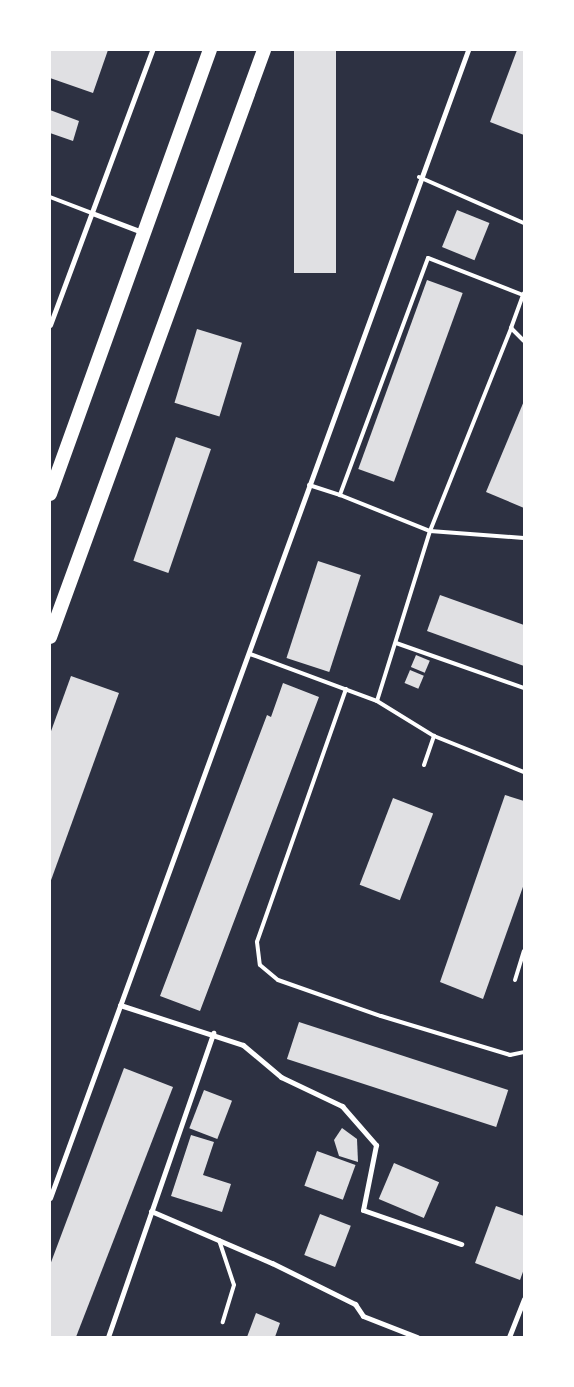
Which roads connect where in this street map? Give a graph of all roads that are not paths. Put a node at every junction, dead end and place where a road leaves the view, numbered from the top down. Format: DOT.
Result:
graph roads {
  1 [pos="152,50"];
  2 [pos="210,50"];
  3 [pos="264,50"];
  4 [pos="468,50"];
  5 [pos="419,177"];
  6 [pos="50,196"];
  7 [pos="92,213"];
  8 [pos="524,223"];
  9 [pos="142,232"];
  10 [pos="524,294"];
  11 [pos="50,325"];
  12 [pos="511,328"];
  13 [pos="524,342"];
  14 [pos="308,485"];
  15 [pos="50,494"];
  16 [pos="340,495"];
  17 [pos="430,531"];
  18 [pos="524,538"];
  19 [pos="50,637"];
  20 [pos="396,642"];
  21 [pos="250,654"];
  22 [pos="524,688"];
  23 [pos="346,689"];
  24 [pos="377,701"];
  25 [pos="434,736"];
  26 [pos="424,765"];
  27 [pos="524,772"];
  28 [pos="524,951"];
  29 [pos="515,980"];
  30 [pos="120,1005"];
  31 [pos="213,1033"];
  32 [pos="524,1052"];
  33 [pos="50,1198"];
  34 [pos="151,1211"];
  35 [pos="219,1240"];
  36 [pos="461,1244"];
  37 [pos="524,1298"];
  38 [pos="224,1322"];
  39 [pos="108,1337"];
  40 [pos="417,1337"];
  41 [pos="509,1337"];
  1 -- 7 [label="street"];
  2 -- 9 [label="highway"];
  3 -- 19 [label="highway"];
  4 -- 5 [label="street"];
  5 -- 8 [label="lane"];
  5 -- 14 [label="street"];
  6 -- 7 [label="lane"];
  7 -- 9 [label="street"];
  7 -- 11 [label="street"];
  9 -- 15 [label="highway"];
  10 -- 12 [label="lane"];
  10 -- 16 [label="lane"];
  12 -- 13 [label="lane"];
  12 -- 17 [label="lane"];
  14 -- 16 [label="lane"];
  14 -- 21 [label="street"];
  16 -- 17 [label="lane"];
  17 -- 18 [label="lane"];
  17 -- 20 [label="lane"];
  20 -- 22 [label="lane"];
  20 -- 24 [label="lane"];
  21 -- 23 [label="lane"];
  21 -- 30 [label="street"];
  23 -- 24 [label="lane"];
  23 -- 32 [label="lane"];
  24 -- 25 [label="lane"];
  25 -- 26 [label="lane"];
  25 -- 27 [label="lane"];
  28 -- 29 [label="lane"];
  30 -- 31 [label="street"];
  30 -- 33 [label="street"];
  31 -- 34 [label="street"];
  31 -- 36 [label="street"];
  34 -- 35 [label="street"];
  34 -- 39 [label="street"];
  35 -- 38 [label="lane"];
  35 -- 40 [label="street"];
  37 -- 41 [label="street"];
}
